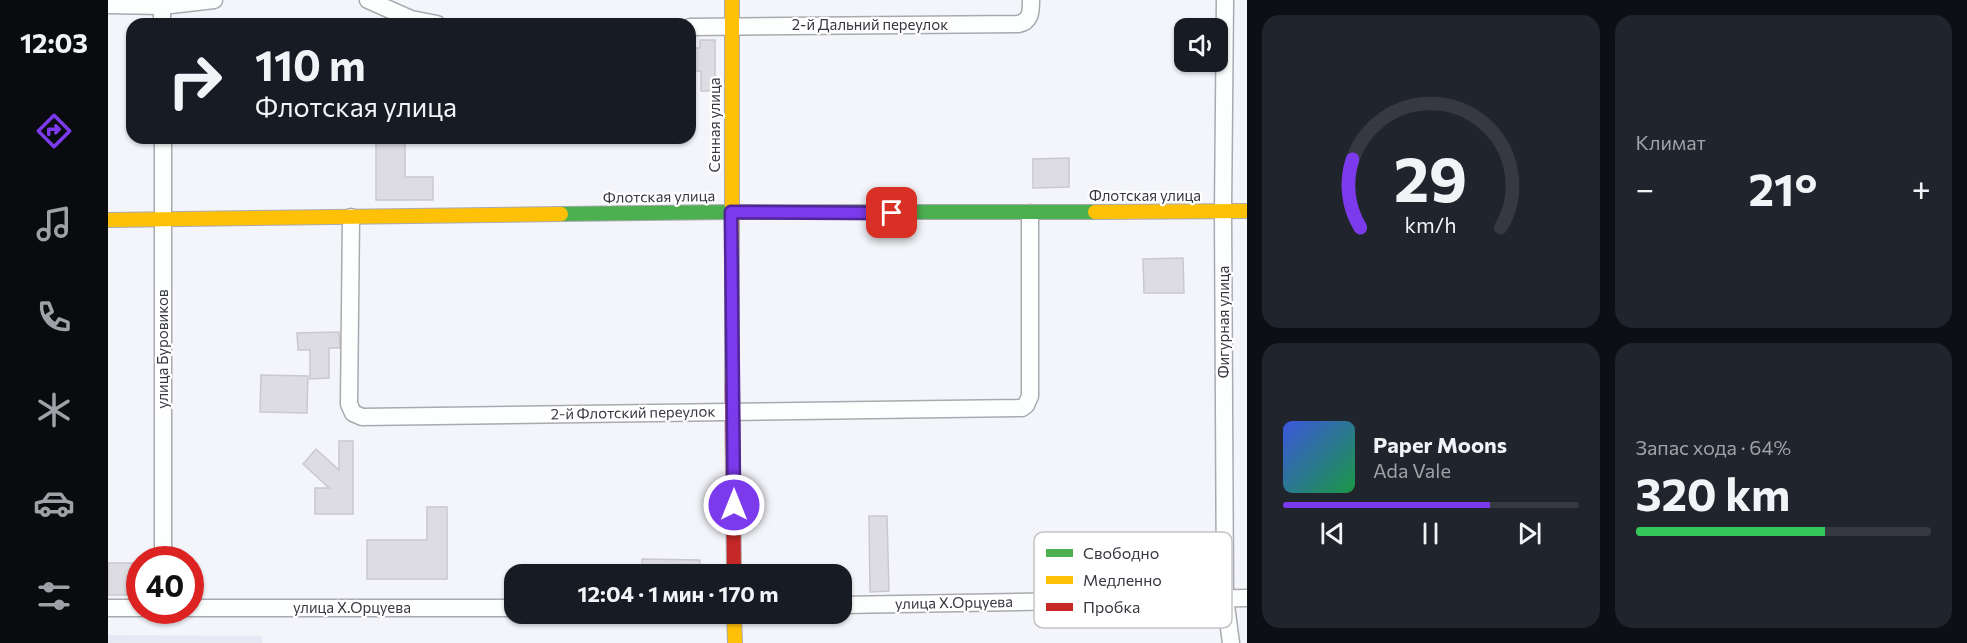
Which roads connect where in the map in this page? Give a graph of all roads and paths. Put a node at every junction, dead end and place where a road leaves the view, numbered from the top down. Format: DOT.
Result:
graph roads {
  1 [pos="214,0"];
  2 [pos="368,0"];
  3 [pos="732,0"];
  4 [pos="1031,0"];
  5 [pos="1225,0"];
  6 [pos="162,3"];
  7 [pos="108,5"];
  8 [pos="411,18"];
  9 [pos="732,26"];
  10 [pos="696,27"];
  11 [pos="163,144"];
  12 [pos="1247,211"];
  13 [pos="731,212"];
  14 [pos="1223,212"];
  15 [pos="1030,213"];
  16 [pos="351,217"];
  17 [pos="163,219"];
  18 [pos="108,220"];
  19 [pos="733,412"];
  20 [pos="1225,532"];
  21 [pos="163,546"];
  22 [pos="734,564"];
  23 [pos="1034,601"];
  24 [pos="852,605"];
  25 [pos="108,608"];
  26 [pos="126,608"];
  27 [pos="204,608"];
  28 [pos="504,608"];
  29 [pos="734,624"];
  30 [pos="1229,628"];
  31 [pos="735,643"];
  32 [pos="1231,643"];
  1 -- 6 [label="street"];
  2 -- 8 [label="street"];
  3 -- 9 [label="street, Сенная улица"];
  4 -- 9 [label="street, 2-й Дальний переулок"];
  5 -- 14 [label="street, Фигурная улица"];
  6 -- 7 [label="street"];
  9 -- 10 [label="street, 2-й Дальний переулок"];
  9 -- 13 [label="street, Сенная улица"];
  11 -- 17 [label="street, улица Буровиков"];
  12 -- 14 [label="street, Флотская улица"];
  13 -- 15 [label="street, Флотская улица"];
  13 -- 16 [label="street, Флотская улица"];
  13 -- 19 [label="street, Сенная улица"];
  14 -- 15 [label="street, Флотская улица"];
  14 -- 20 [label="street, Фигурная улица"];
  15 -- 19 [label="street, 2-й Флотский переулок"];
  16 -- 17 [label="street, Флотская улица"];
  16 -- 19 [label="street, 2-й Флотский переулок"];
  17 -- 18 [label="street, Флотская улица"];
  17 -- 21 [label="street, улица Буровиков"];
  19 -- 22 [label="street, Сенная улица"];
  23 -- 24 [label="street, улица Х.Орцуева"];
  25 -- 26 [label="street"];
  27 -- 28 [label="street, улица Х.Орцуева"];
  29 -- 31 [label="street"];
  30 -- 32 [label="street, Фигурная улица"];
}
